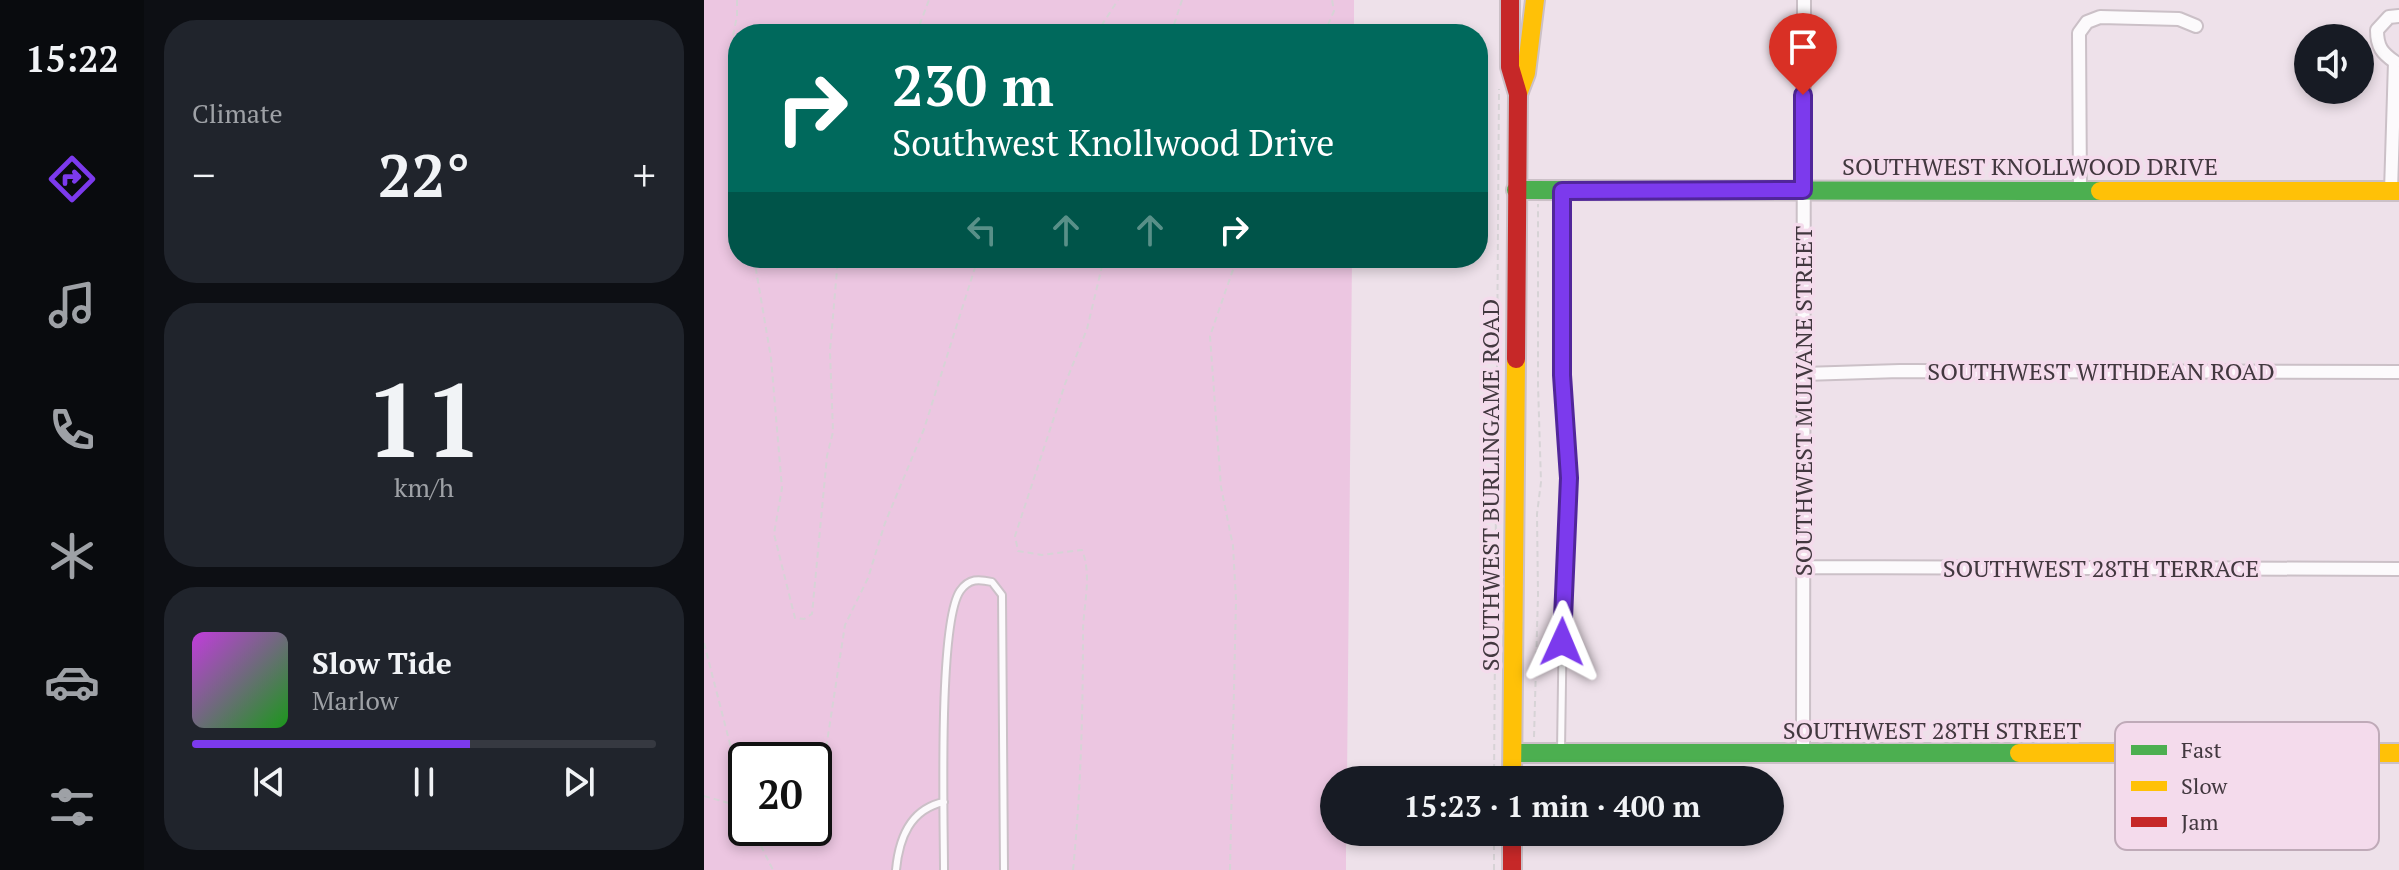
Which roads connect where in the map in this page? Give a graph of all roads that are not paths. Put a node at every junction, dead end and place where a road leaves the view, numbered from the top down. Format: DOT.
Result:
graph roads {
  1 [pos="1510,0"];
  2 [pos="1535,0"];
  3 [pos="1804,0"];
  4 [pos="2399,16"];
  5 [pos="2196,26"];
  6 [pos="2397,61"];
  7 [pos="1518,94"];
  8 [pos="1516,190"];
  9 [pos="1803,190"];
  10 [pos="1562,191"];
  11 [pos="2080,191"];
  12 [pos="2395,191"];
  13 [pos="2399,372"];
  14 [pos="1803,374"];
  15 [pos="1803,567"];
  16 [pos="2399,569"];
  17 [pos="1513,753"];
  18 [pos="1561,753"];
  19 [pos="2115,753"];
  20 [pos="2379,753"];
  21 [pos="2399,753"];
  22 [pos="1803,754"];
  23 [pos="1513,766"];
  24 [pos="944,802"];
  25 [pos="1512,846"];
  26 [pos="896,870"];
  27 [pos="944,870"];
  28 [pos="1004,870"];
  29 [pos="1512,870"];
  1 -- 7 [label="street, SOUTHWEST BURLINGAME ROAD"];
  2 -- 7 [label="street, SOUTHWEST BURLINGAME ROAD"];
  3 -- 9 [label="street, SOUTHWEST MULVANE STREET"];
  4 -- 6 [label="street"];
  5 -- 11 [label="street"];
  6 -- 12 [label="street"];
  7 -- 8 [label="street, SOUTHWEST BURLINGAME ROAD"];
  8 -- 10 [label="street, SOUTHWEST KNOLLWOOD DRIVE"];
  8 -- 17 [label="street, SOUTHWEST BURLINGAME ROAD"];
  9 -- 10 [label="street, SOUTHWEST KNOLLWOOD DRIVE"];
  9 -- 11 [label="street, SOUTHWEST KNOLLWOOD DRIVE"];
  9 -- 14 [label="street, SOUTHWEST MULVANE STREET"];
  10 -- 18 [label="lane"];
  11 -- 12 [label="street, SOUTHWEST KNOLLWOOD DRIVE"];
  13 -- 14 [label="street, SOUTHWEST WITHDEAN ROAD"];
  14 -- 15 [label="street, SOUTHWEST MULVANE STREET"];
  15 -- 16 [label="street, SOUTHWEST 28TH TERRACE"];
  15 -- 22 [label="street, SOUTHWEST MULVANE STREET"];
  17 -- 18 [label="street, SOUTHWEST 28TH STREET"];
  17 -- 23 [label="street, SOUTHWEST BURLINGAME ROAD"];
  18 -- 22 [label="street, SOUTHWEST 28TH STREET"];
  19 -- 22 [label="street, SOUTHWEST 28TH STREET"];
  20 -- 21 [label="street, SOUTHWEST 28TH STREET"];
  24 -- 26 [label="lane"];
  24 -- 27 [label="lane"];
  24 -- 28 [label="lane"];
  25 -- 29 [label="street"];
}
